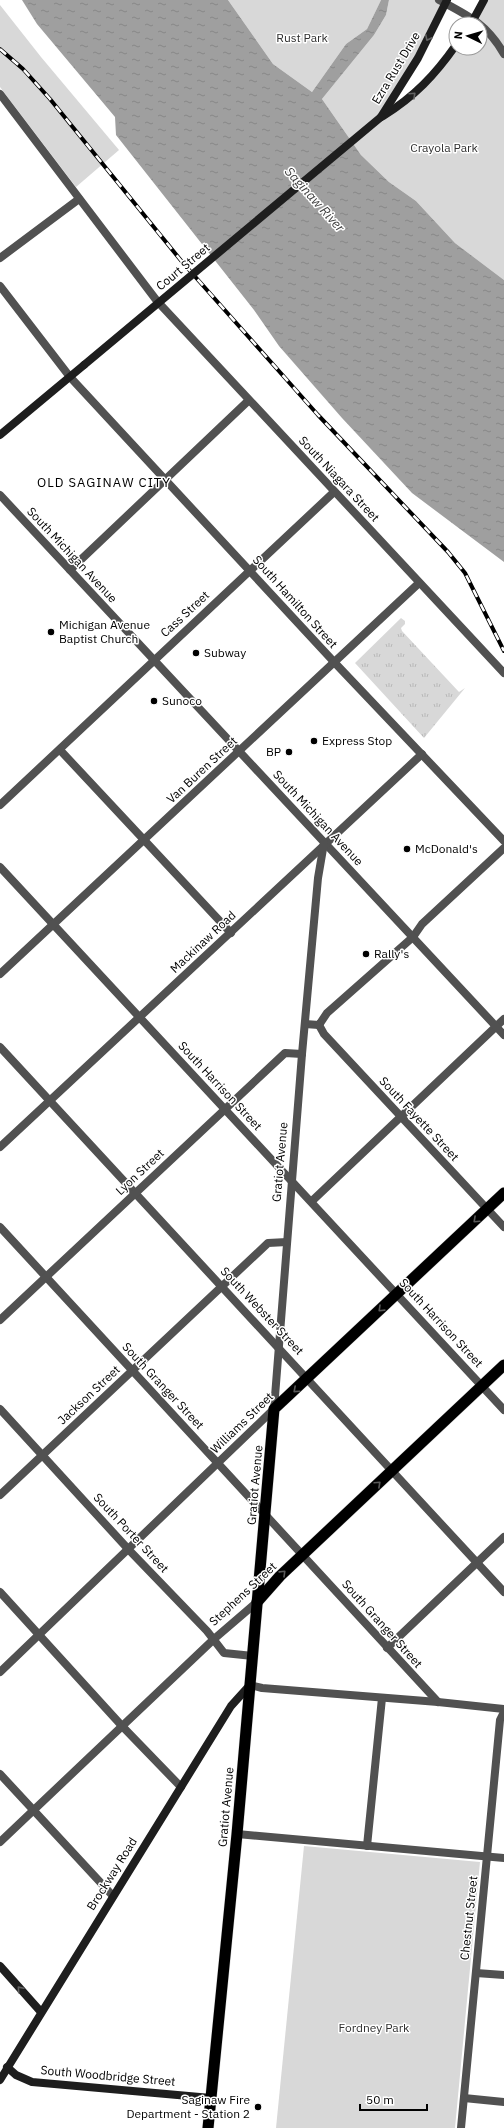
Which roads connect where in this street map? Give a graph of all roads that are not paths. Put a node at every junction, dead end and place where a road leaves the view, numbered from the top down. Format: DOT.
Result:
graph roads {
  1 [pos="484,0"];
  2 [pos="444,1"];
  3 [pos="466,16"];
  4 [pos="476,16"];
  5 [pos="488,32"];
  6 [pos="504,54"];
  7 [pos="448,55"];
  8 [pos="1,96"];
  9 [pos="381,117"];
  10 [pos="79,198"];
  11 [pos="0,258"];
  12 [pos="0,286"];
  13 [pos="70,377"];
  14 [pos="248,400"];
  15 [pos="0,435"];
  16 [pos="165,480"];
  17 [pos="334,492"];
  18 [pos="0,495"];
  19 [pos="70,570"];
  20 [pos="250,570"];
  21 [pos="419,583"];
  22 [pos="153,660"];
  23 [pos="335,663"];
  24 [pos="504,673"];
  25 [pos="60,750"];
  26 [pos="240,751"];
  27 [pos="422,754"];
  28 [pos="0,804"];
  29 [pos="144,840"];
  30 [pos="504,840"];
  31 [pos="324,843"];
  32 [pos="504,848"];
  33 [pos="0,867"];
  34 [pos="52,924"];
  35 [pos="231,933"];
  36 [pos="413,937"];
  37 [pos="0,974"];
  38 [pos="140,1016"];
  39 [pos="504,1019"];
  40 [pos="305,1024"];
  41 [pos="319,1025"];
  42 [pos="496,1026"];
  43 [pos="504,1035"];
  44 [pos="0,1047"];
  45 [pos="302,1054"];
  46 [pos="50,1101"];
  47 [pos="225,1109"];
  48 [pos="401,1116"];
  49 [pos="0,1147"];
  50 [pos="292,1182"];
  51 [pos="135,1193"];
  52 [pos="504,1193"];
  53 [pos="312,1201"];
  54 [pos="487,1209"];
  55 [pos="0,1227"];
  56 [pos="504,1227"];
  57 [pos="287,1242"];
  58 [pos="46,1276"];
  59 [pos="223,1286"];
  60 [pos="397,1294"];
  61 [pos="0,1320"];
  62 [pos="279,1348"];
  63 [pos="504,1364"];
  64 [pos="132,1371"];
  65 [pos="308,1379"];
  66 [pos="482,1385"];
  67 [pos="0,1408"];
  68 [pos="274,1409"];
  69 [pos="504,1410"];
  70 [pos="43,1454"];
  71 [pos="218,1464"];
  72 [pos="393,1470"];
  73 [pos="0,1495"];
  74 [pos="265,1513"];
  75 [pos="504,1537"];
  76 [pos="129,1550"];
  77 [pos="303,1555"];
  78 [pos="476,1562"];
  79 [pos="0,1592"];
  80 [pos="504,1592"];
  81 [pos="257,1602"];
  82 [pos="40,1635"];
  83 [pos="214,1639"];
  84 [pos="387,1648"];
  85 [pos="253,1656"];
  86 [pos="0,1672"];
  87 [pos="250,1686"];
  88 [pos="382,1698"];
  89 [pos="438,1702"];
  90 [pos="504,1711"];
  91 [pos="122,1726"];
  92 [pos="0,1774"];
  93 [pos="180,1787"];
  94 [pos="33,1811"];
  95 [pos="237,1834"];
  96 [pos="0,1842"];
  97 [pos="368,1846"];
  98 [pos="488,1857"];
  99 [pos="504,1858"];
  100 [pos="113,1896"];
  101 [pos="0,1966"];
  102 [pos="476,1972"];
  103 [pos="504,1975"];
  104 [pos="41,2012"];
  105 [pos="7,2067"];
  106 [pos="0,2080"];
  107 [pos="211,2098"];
  108 [pos="464,2098"];
  109 [pos="504,2102"];
  110 [pos="208,2128"];
  111 [pos="461,2128"];
  1 -- 4 [label="main road"];
  2 -- 3 [label="street"];
  2 -- 9 [label="main road, Ezra Rust Drive, one-way"];
  5 -- 6 [label="street"];
  9 -- 7 [label="main road, Ezra Rust Drive, one-way"];
  8 -- 10 [label="street, South Niagara Street"];
  9 -- 13 [label="main road, Court Street, bridge"];
  10 -- 11 [label="street"];
  10 -- 14 [label="street, South Niagara Street"];
  12 -- 13 [label="street, South Hamilton Street"];
  13 -- 15 [label="main road, Court Street"];
  13 -- 16 [label="street, South Hamilton Street"];
  14 -- 16 [label="street"];
  14 -- 17 [label="street, South Niagara Street"];
  16 -- 19 [label="street"];
  16 -- 20 [label="street, South Hamilton Street"];
  17 -- 20 [label="street, Cass Street"];
  17 -- 21 [label="street, South Niagara Street"];
  18 -- 19 [label="street, South Michigan Avenue"];
  19 -- 22 [label="street, South Michigan Avenue"];
  20 -- 22 [label="street, Cass Street"];
  20 -- 23 [label="street, South Hamilton Street"];
  21 -- 23 [label="street, Van Buren Street"];
  21 -- 24 [label="street, South Niagara Street"];
  22 -- 25 [label="street, Cass Street"];
  22 -- 26 [label="street, South Michigan Avenue"];
  23 -- 26 [label="street, Van Buren Street"];
  23 -- 27 [label="street, South Hamilton Street"];
  25 -- 28 [label="street, Cass Street"];
  25 -- 29 [label="street"];
  26 -- 29 [label="street, Van Buren Street"];
  26 -- 31 [label="street, South Michigan Avenue"];
  27 -- 30 [label="street, South Hamilton Street"];
  27 -- 31 [label="street, Mackinaw Road"];
  29 -- 34 [label="street, Van Buren Street"];
  29 -- 35 [label="street"];
  31 -- 35 [label="street, Mackinaw Road"];
  31 -- 36 [label="street, South Michigan Avenue"];
  31 -- 40 [label="street, Gratiot Avenue"];
  32 -- 36 [label="street"];
  33 -- 34 [label="street, South Harrison Street"];
  34 -- 37 [label="street, Van Buren Street"];
  34 -- 38 [label="street, South Harrison Street"];
  35 -- 38 [label="street, Mackinaw Road"];
  36 -- 41 [label="street"];
  36 -- 42 [label="street, South Michigan Avenue"];
  38 -- 46 [label="street, Mackinaw Road"];
  38 -- 47 [label="street, South Harrison Street"];
  39 -- 42 [label="street"];
  40 -- 41 [label="street"];
  40 -- 45 [label="street, Gratiot Avenue"];
  41 -- 48 [label="street, South Fayette Street"];
  42 -- 43 [label="street, South Michigan Avenue"];
  42 -- 48 [label="street"];
  44 -- 46 [label="street, South Webster Street"];
  45 -- 47 [label="street, Lyon Street"];
  45 -- 50 [label="street, Gratiot Avenue"];
  46 -- 49 [label="street, Mackinaw Road"];
  46 -- 51 [label="street, South Webster Street"];
  47 -- 50 [label="street, South Harrison Street"];
  47 -- 51 [label="street, Lyon Street"];
  48 -- 53 [label="street"];
  48 -- 54 [label="street, South Fayette Street"];
  50 -- 53 [label="street, South Harrison Street"];
  50 -- 57 [label="street, Gratiot Avenue"];
  51 -- 58 [label="street, Lyon Street"];
  51 -- 59 [label="street, South Webster Street"];
  52 -- 54 [label="highway, Williams Street"];
  53 -- 60 [label="street, South Harrison Street"];
  54 -- 56 [label="street, South Fayette Street"];
  54 -- 60 [label="highway, Williams Street, one-way"];
  55 -- 58 [label="street, South Granger Street"];
  57 -- 59 [label="street, Jackson Street"];
  57 -- 62 [label="street, Gratiot Avenue"];
  58 -- 61 [label="street, Lyon Street"];
  58 -- 64 [label="street, South Granger Street"];
  59 -- 62 [label="street, South Webster Street"];
  59 -- 64 [label="street, Jackson Street"];
  60 -- 65 [label="highway, Williams Street, one-way"];
  60 -- 66 [label="street, South Harrison Street"];
  62 -- 65 [label="street, South Webster Street"];
  62 -- 68 [label="street, Gratiot Avenue"];
  63 -- 66 [label="highway, Stephens Street"];
  64 -- 70 [label="street, Jackson Street"];
  64 -- 71 [label="street, South Granger Street"];
  65 -- 68 [label="highway, Williams Street, one-way"];
  65 -- 72 [label="street, South Webster Street"];
  66 -- 69 [label="street, South Harrison Street"];
  66 -- 72 [label="highway, Stephens Street"];
  67 -- 70 [label="street, South Porter Street"];
  68 -- 71 [label="street, Williams Street"];
  68 -- 74 [label="highway, Gratiot Avenue"];
  70 -- 73 [label="street, Jackson Street"];
  70 -- 76 [label="street, South Porter Street"];
  71 -- 74 [label="street, South Granger Street"];
  71 -- 76 [label="street, Williams Street"];
  77 -- 72 [label="highway, Stephens Street, one-way"];
  72 -- 78 [label="street, South Webster Street"];
  74 -- 77 [label="street, South Granger Street"];
  74 -- 81 [label="highway, Gratiot Avenue"];
  75 -- 78 [label="street"];
  76 -- 82 [label="street, Williams Street"];
  76 -- 83 [label="street, South Porter Street"];
  81 -- 77 [label="highway, Stephens Street, one-way"];
  77 -- 84 [label="street, South Granger Street"];
  78 -- 80 [label="street, South Webster Street"];
  78 -- 84 [label="street"];
  79 -- 82 [label="street"];
  81 -- 83 [label="street, Stephens Street"];
  81 -- 85 [label="highway, Gratiot Avenue"];
  82 -- 86 [label="street, Williams Street"];
  82 -- 91 [label="street"];
  83 -- 85 [label="street, South Porter Street"];
  83 -- 91 [label="street, Stephens Street"];
  84 -- 89 [label="street, South Granger Street"];
  85 -- 87 [label="highway, Gratiot Avenue"];
  87 -- 88 [label="street"];
  87 -- 93 [label="main road, Brockway Road"];
  87 -- 95 [label="highway, Gratiot Avenue"];
  88 -- 89 [label="street"];
  88 -- 97 [label="street"];
  89 -- 90 [label="street"];
  90 -- 98 [label="street, Chestnut Street"];
  91 -- 93 [label="street"];
  91 -- 94 [label="street, Stephens Street"];
  92 -- 94 [label="street"];
  93 -- 100 [label="main road, Brockway Road"];
  94 -- 96 [label="street, Stephens Street"];
  94 -- 100 [label="street"];
  95 -- 97 [label="street"];
  95 -- 107 [label="highway, Gratiot Avenue"];
  97 -- 98 [label="street"];
  98 -- 99 [label="street"];
  98 -- 102 [label="street, Chestnut Street"];
  100 -- 104 [label="main road, Brockway Road"];
  104 -- 101 [label="main road, one-way"];
  102 -- 103 [label="street"];
  102 -- 108 [label="street, Chestnut Street"];
  104 -- 105 [label="main road, Brockway Road"];
  105 -- 106 [label="main road, Brockway Road"];
  105 -- 107 [label="main road, South Woodbridge Street"];
  107 -- 110 [label="highway, Gratiot Avenue"];
  108 -- 109 [label="street"];
  108 -- 111 [label="street, Chestnut Street"];
}
